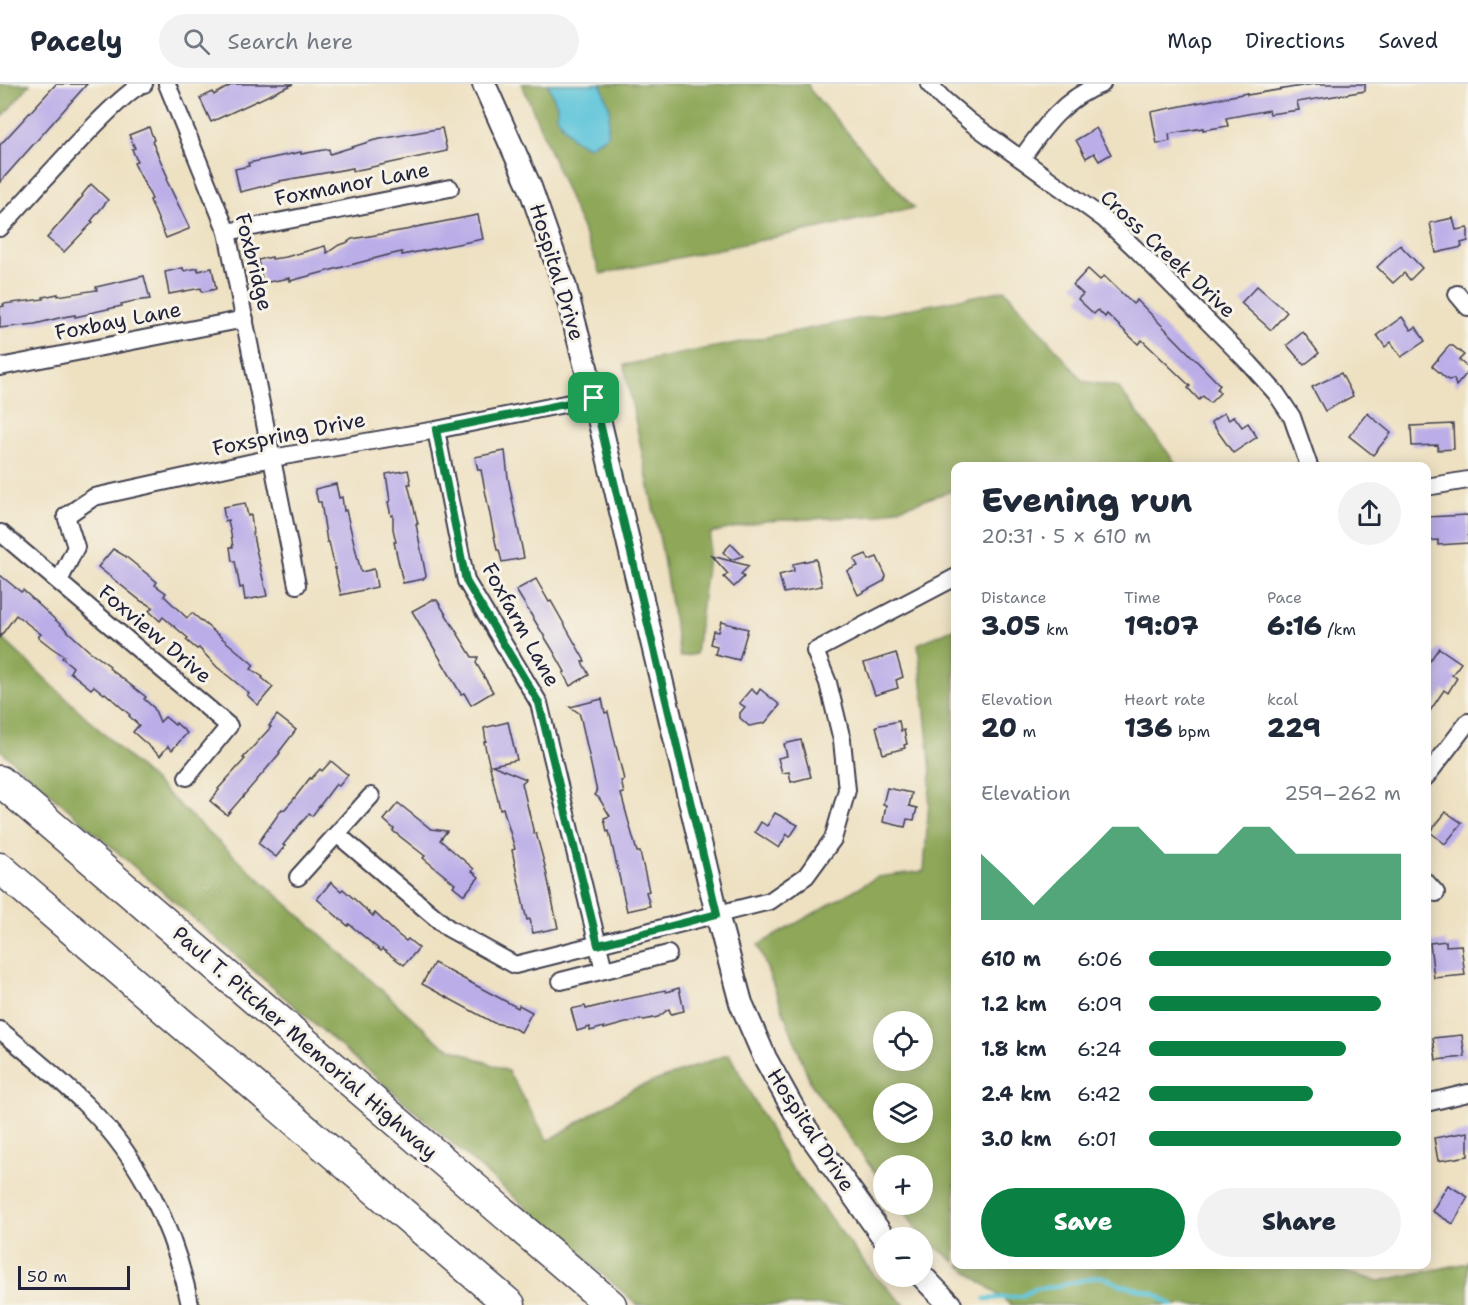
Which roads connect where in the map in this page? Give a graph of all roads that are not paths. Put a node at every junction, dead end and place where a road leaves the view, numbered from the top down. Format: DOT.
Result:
graph roads {
  1 [pos="144,84"];
  2 [pos="167,84"];
  3 [pos="484,84"];
  4 [pos="929,84"];
  5 [pos="1100,84"];
  6 [pos="1022,158"];
  7 [pos="450,188"];
  8 [pos="0,228"];
  9 [pos="227,232"];
  10 [pos="245,319"];
  11 [pos="0,367"];
  12 [pos="594,398"];
  13 [pos="436,430"];
  14 [pos="272,458"];
  15 [pos="1308,462"];
  16 [pos="1468,480"];
  17 [pos="1431,486"];
  18 [pos="1,533"];
  19 [pos="951,580"];
  20 [pos="59,581"];
  21 [pos="297,585"];
  22 [pos="1468,722"];
  23 [pos="1431,770"];
  24 [pos="187,777"];
  25 [pos="0,781"];
  26 [pos="371,796"];
  27 [pos="338,835"];
  28 [pos="0,868"];
  29 [pos="298,877"];
  30 [pos="717,914"];
  31 [pos="598,945"];
  32 [pos="668,954"];
  33 [pos="604,970"];
  34 [pos="561,981"];
  35 [pos="0,1030"];
  36 [pos="1468,1093"];
  37 [pos="1431,1101"];
  38 [pos="876,1227"];
  39 [pos="933,1287"];
  40 [pos="190,1305"];
  41 [pos="510,1305"];
  42 [pos="611,1305"];
  43 [pos="950,1305"];
  1 -- 8 [label="street"];
  2 -- 9 [label="street, Foxbridge"];
  3 -- 12 [label="street, Hospital Drive"];
  4 -- 6 [label="street, Cross Creek Drive"];
  5 -- 6 [label="street"];
  6 -- 15 [label="street, Cross Creek Drive"];
  7 -- 9 [label="street, Foxmanor Lane"];
  9 -- 10 [label="street, Foxbridge"];
  10 -- 11 [label="street, Foxbay Lane"];
  10 -- 14 [label="street, Foxbridge"];
  12 -- 13 [label="street, Foxspring Drive"];
  12 -- 30 [label="street, Hospital Drive"];
  13 -- 14 [label="street, Foxspring Drive"];
  13 -- 31 [label="street, Foxfarm Lane"];
  14 -- 20 [label="street, Foxspring Drive"];
  14 -- 21 [label="street, Foxbridge"];
  16 -- 17 [label="street"];
  18 -- 20 [label="street, Foxview Drive"];
  19 -- 30 [label="street"];
  20 -- 24 [label="street, Foxview Drive"];
  22 -- 23 [label="street"];
  25 -- 42 [label="highway, Paul T. Pitcher Memorial Highway"];
  26 -- 27 [label="street"];
  27 -- 29 [label="street"];
  27 -- 31 [label="street"];
  28 -- 41 [label="highway"];
  30 -- 31 [label="street"];
  30 -- 38 [label="street, Hospital Drive"];
  31 -- 33 [label="street, Foxfarm Lane"];
  32 -- 33 [label="street"];
  33 -- 34 [label="street"];
  35 -- 40 [label="street"];
  36 -- 37 [label="street"];
  39 -- 43 [label="street"];
}
